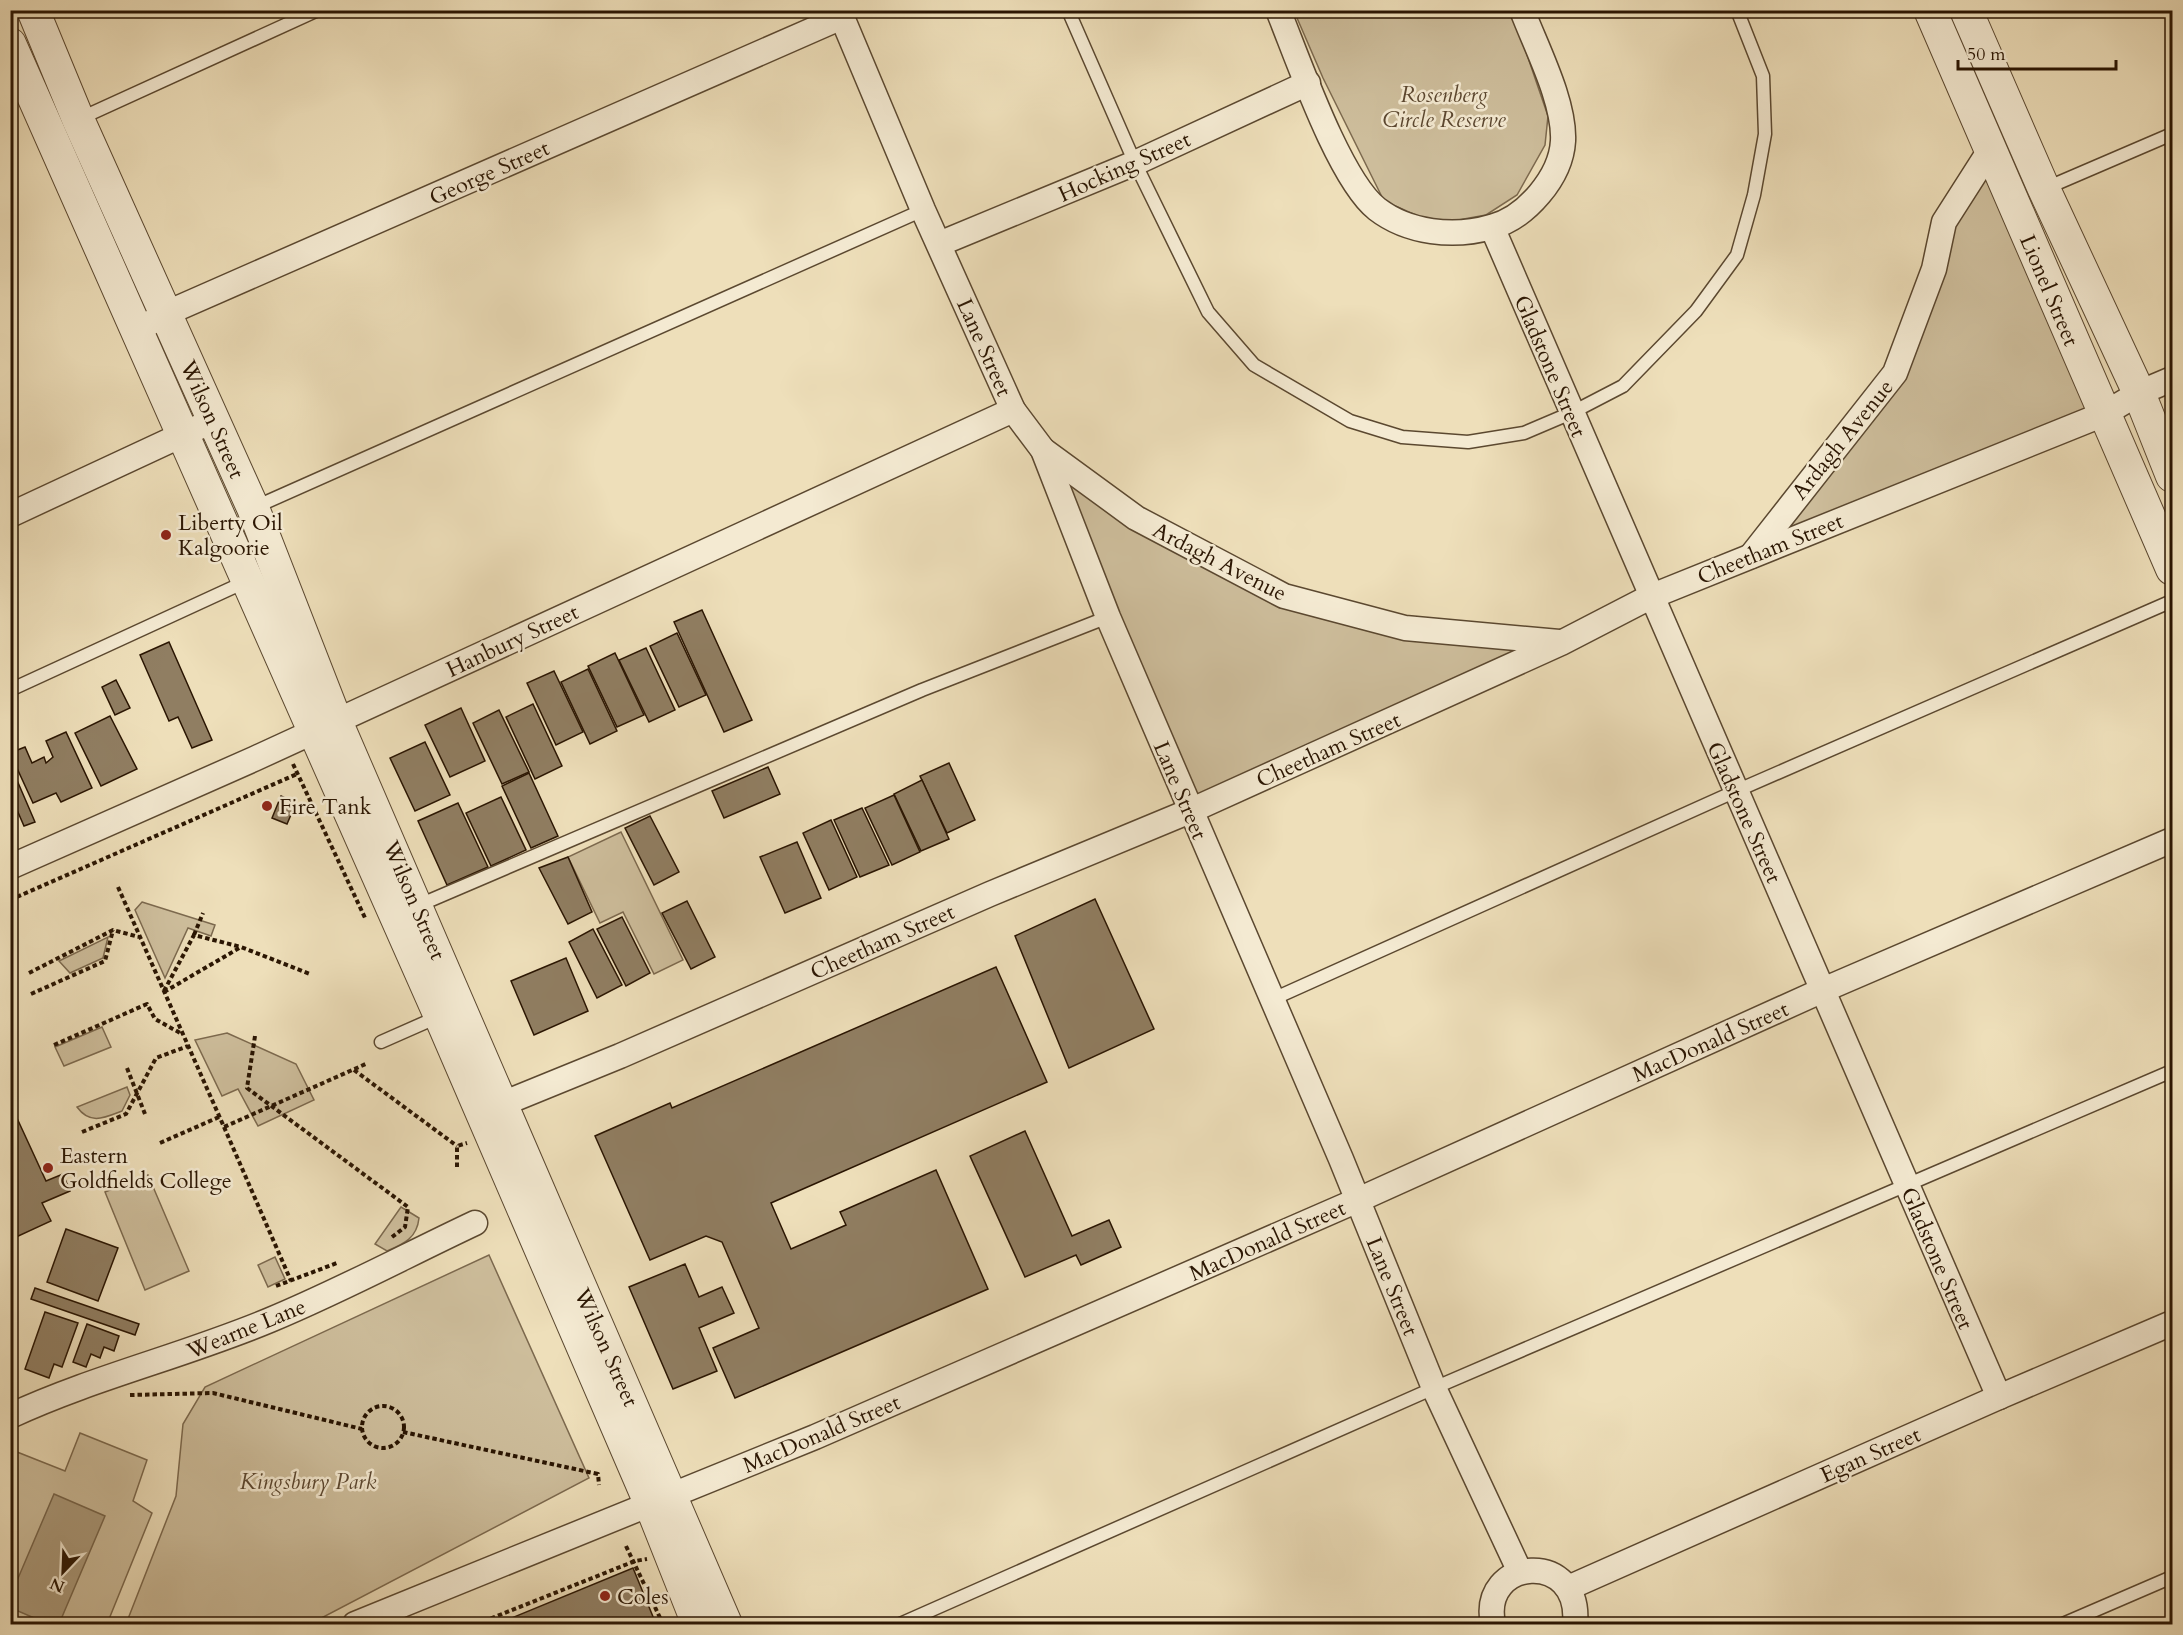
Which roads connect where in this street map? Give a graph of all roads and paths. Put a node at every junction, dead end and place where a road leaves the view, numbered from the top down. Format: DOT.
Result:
graph roads {
  1 [pos="33,10"];
  2 [pos="318,10"];
  3 [pos="1068,10"];
  4 [pos="1278,10"];
  5 [pos="1522,10"];
  6 [pos="1737,10"];
  7 [pos="1966,10"];
  8 [pos="1930,11"];
  9 [pos="841,13"];
  10 [pos="10,44"];
  11 [pos="1308,83"];
  12 [pos="78,119"];
  13 [pos="2172,134"];
  14 [pos="1990,150"];
  15 [pos="1135,163"];
  16 [pos="2043,189"];
  17 [pos="923,210"];
  18 [pos="1492,227"];
  19 [pos="939,244"];
  20 [pos="167,313"];
  21 [pos="138,330"];
  22 [pos="2172,380"];
  23 [pos="2139,393"];
  24 [pos="1013,410"];
  25 [pos="1571,413"];
  26 [pos="2104,414"];
  27 [pos="214,420"];
  28 [pos="183,433"];
  29 [pos="1042,450"];
  30 [pos="2172,476"];
  31 [pos="253,508"];
  32 [pos="10,515"];
  33 [pos="1751,556"];
  34 [pos="2172,569"];
  35 [pos="248,581"];
  36 [pos="1650,597"];
  37 [pos="2172,601"];
  38 [pos="1108,616"];
  39 [pos="1561,643"];
  40 [pos="10,690"];
  41 [pos="326,726"];
  42 [pos="297,774"];
  43 [pos="1736,791"];
  44 [pos="1190,811"];
  45 [pos="2172,840"];
  46 [pos="10,867"];
  47 [pos="117,888"];
  48 [pos="10,900"];
  49 [pos="417,906"];
  50 [pos="203,914"];
  51 [pos="113,930"];
  52 [pos="194,935"];
  53 [pos="139,937"];
  54 [pos="241,947"];
  55 [pos="29,973"];
  56 [pos="310,974"];
  57 [pos="1823,990"];
  58 [pos="164,992"];
  59 [pos="31,994"];
  60 [pos="1273,999"];
  61 [pos="450,1012"];
  62 [pos="183,1035"];
  63 [pos="255,1036"];
  64 [pos="381,1042"];
  65 [pos="54,1045"];
  66 [pos="188,1046"];
  67 [pos="368,1063"];
  68 [pos="127,1068"];
  69 [pos="353,1070"];
  70 [pos="2172,1071"];
  71 [pos="137,1094"];
  72 [pos="269,1106"];
  73 [pos="145,1114"];
  74 [pos="219,1117"];
  75 [pos="484,1120"];
  76 [pos="224,1127"];
  77 [pos="82,1132"];
  78 [pos="160,1143"];
  79 [pos="457,1146"];
  80 [pos="457,1167"];
  81 [pos="1906,1183"];
  82 [pos="1358,1200"];
  83 [pos="475,1223"];
  84 [pos="387,1241"];
  85 [pos="346,1260"];
  86 [pos="291,1281"];
  87 [pos="276,1286"];
  88 [pos="2172,1323"];
  89 [pos="1434,1388"];
  90 [pos="125,1395"];
  91 [pos="1999,1397"];
  92 [pos="10,1416"];
  93 [pos="362,1429"];
  94 [pos="404,1432"];
  95 [pos="599,1485"];
  96 [pos="661,1499"];
  97 [pos="626,1546"];
  98 [pos="651,1558"];
  99 [pos="635,1561"];
  100 [pos="1520,1572"];
  101 [pos="2172,1577"];
  102 [pos="1568,1588"];
  103 [pos="355,1624"];
  104 [pos="477,1624"];
  105 [pos="663,1624"];
  106 [pos="698,1624"];
  107 [pos="726,1624"];
  108 [pos="900,1624"];
  109 [pos="1491,1624"];
  110 [pos="1575,1624"];
  111 [pos="2063,1624"];
  1 -- 12 [label="street, Wilson Street"];
  2 -- 12 [label="lane"];
  3 -- 15 [label="lane"];
  4 -- 11 [label="street"];
  5 -- 18 [label="street"];
  6 -- 25 [label="lane"];
  7 -- 16 [label="street, Lionel Street"];
  8 -- 14 [label="street, Lionel Street"];
  9 -- 17 [label="street, Lane Street"];
  9 -- 20 [label="street, George Street"];
  10 -- 21 [label="street, Wilson Street"];
  11 -- 15 [label="street, Hocking Street"];
  11 -- 18 [label="street"];
  12 -- 20 [label="street, Wilson Street"];
  13 -- 16 [label="lane"];
  14 -- 26 [label="street, Lionel Street"];
  14 -- 33 [label="street, Ardagh Avenue"];
  15 -- 19 [label="street, Hocking Street"];
  15 -- 25 [label="lane"];
  16 -- 23 [label="street, Lionel Street"];
  17 -- 19 [label="street, Lane Street"];
  17 -- 31 [label="lane"];
  18 -- 25 [label="street, Gladstone Street"];
  19 -- 24 [label="street, Lane Street"];
  20 -- 21 [label="street, George Street"];
  20 -- 27 [label="street, Wilson Street"];
  21 -- 28 [label="street, Wilson Street"];
  22 -- 23 [label="street, Cheetham Street"];
  23 -- 26 [label="street, Cheetham Street"];
  23 -- 30 [label="street, Lionel Street"];
  24 -- 29 [label="street, Lane Street"];
  24 -- 41 [label="street, Hanbury Street"];
  25 -- 36 [label="street, Gladstone Street"];
  26 -- 33 [label="street, Cheetham Street"];
  26 -- 34 [label="street, Lionel Street"];
  27 -- 28 [label="street"];
  27 -- 31 [label="street, Wilson Street"];
  28 -- 32 [label="street"];
  28 -- 35 [label="street, Wilson Street"];
  29 -- 38 [label="street, Lane Street"];
  29 -- 39 [label="street, Ardagh Avenue"];
  31 -- 41 [label="street, Wilson Street"];
  33 -- 36 [label="street, Cheetham Street"];
  35 -- 40 [label="lane"];
  35 -- 41 [label="street, Wilson Street"];
  36 -- 39 [label="street, Cheetham Street"];
  36 -- 43 [label="street, Gladstone Street"];
  37 -- 43 [label="lane"];
  38 -- 44 [label="street, Lane Street"];
  38 -- 49 [label="lane"];
  39 -- 44 [label="street, Cheetham Street"];
  41 -- 46 [label="street, Hanbury Street"];
  41 -- 49 [label="street, Wilson Street"];
  41 -- 61 [label="street, Wilson Street"];
  42 -- 48 [label="path"];
  43 -- 57 [label="street, Gladstone Street"];
  43 -- 60 [label="lane"];
  44 -- 60 [label="street, Lane Street"];
  44 -- 75 [label="street, Cheetham Street"];
  45 -- 57 [label="street, MacDonald Street"];
  47 -- 53 [label="path"];
  49 -- 61 [label="street, Wilson Street"];
  50 -- 52 [label="path"];
  51 -- 53 [label="path"];
  51 -- 55 [label="path"];
  51 -- 59 [label="path"];
  52 -- 54 [label="path"];
  52 -- 58 [label="path"];
  53 -- 58 [label="path"];
  54 -- 56 [label="path"];
  54 -- 58 [label="path"];
  57 -- 81 [label="street, Gladstone Street"];
  57 -- 82 [label="street, MacDonald Street"];
  58 -- 62 [label="path"];
  60 -- 82 [label="street, Lane Street"];
  61 -- 64 [label="lane"];
  61 -- 75 [label="street, Wilson Street"];
  62 -- 65 [label="path"];
  62 -- 66 [label="path"];
  63 -- 72 [label="path"];
  66 -- 71 [label="path"];
  66 -- 74 [label="path"];
  67 -- 69 [label="path"];
  68 -- 71 [label="path"];
  69 -- 72 [label="path"];
  69 -- 79 [label="path"];
  70 -- 81 [label="lane"];
  71 -- 73 [label="path"];
  71 -- 77 [label="path"];
  72 -- 76 [label="path"];
  72 -- 84 [label="path"];
  74 -- 76 [label="path"];
  74 -- 78 [label="path"];
  75 -- 79 [label="path"];
  75 -- 96 [label="street, Wilson Street"];
  76 -- 86 [label="path"];
  79 -- 80 [label="path"];
  81 -- 89 [label="lane"];
  81 -- 91 [label="street, Gladstone Street"];
  82 -- 89 [label="street, Lane Street"];
  82 -- 96 [label="street, MacDonald Street"];
  83 -- 92 [label="street, Wearne Lane"];
  85 -- 86 [label="path"];
  86 -- 87 [label="path"];
  88 -- 91 [label="street, Egan Street"];
  89 -- 100 [label="street, Lane Street"];
  89 -- 108 [label="lane"];
  90 -- 93 [label="path"];
  91 -- 102 [label="street, Egan Street"];
  93 -- 94 [label="path"];
  93 -- 94 [label="path"];
  94 -- 95 [label="path"];
  96 -- 103 [label="street, MacDonald Street"];
  96 -- 106 [label="street, Wilson Street"];
  96 -- 107 [label="street, Wilson Street"];
  97 -- 99 [label="path"];
  98 -- 99 [label="path"];
  99 -- 104 [label="path"];
  99 -- 105 [label="path"];
  100 -- 102 [label="street"];
  100 -- 109 [label="street"];
  101 -- 111 [label="lane"];
  102 -- 110 [label="street"];
}
